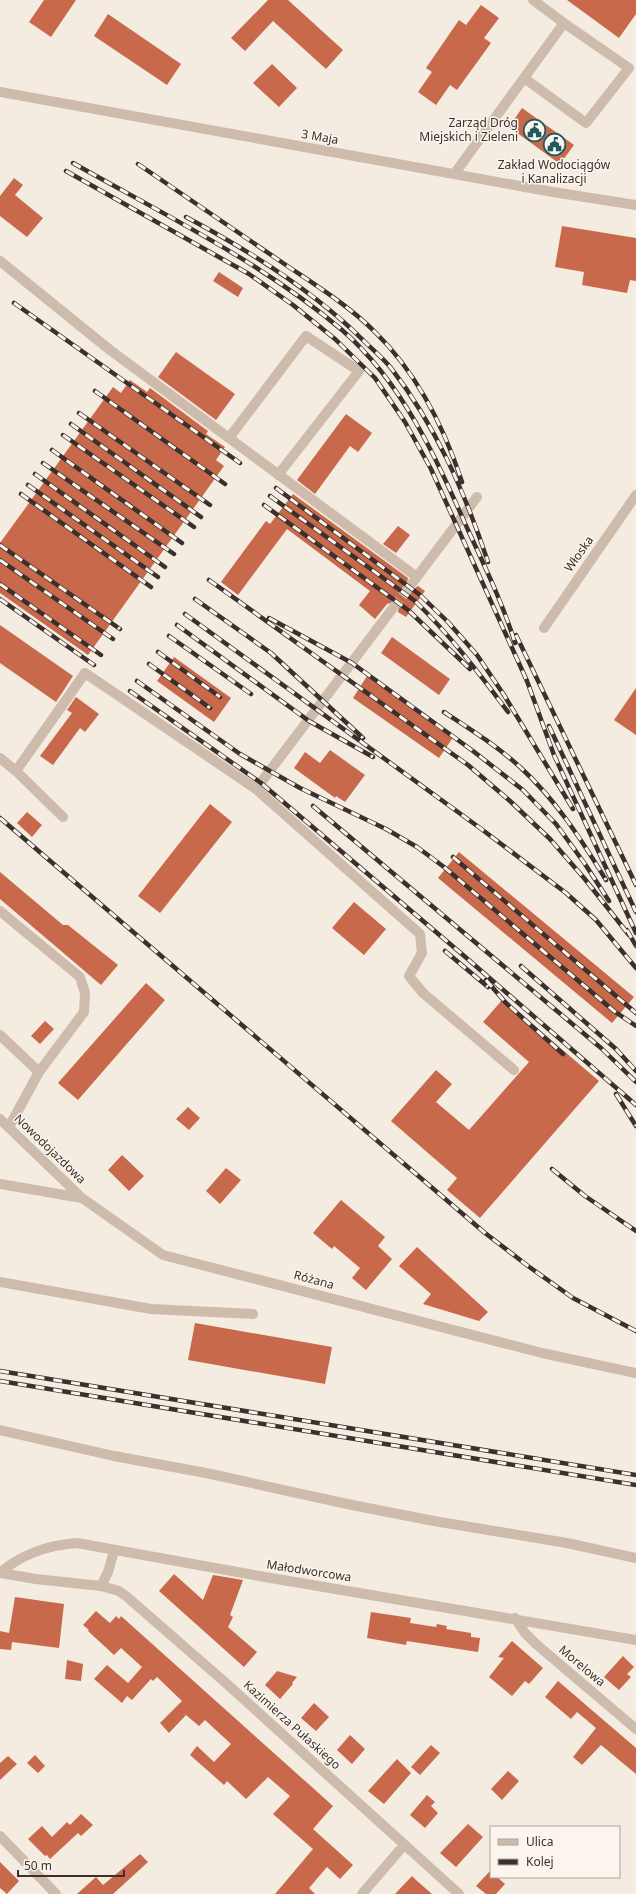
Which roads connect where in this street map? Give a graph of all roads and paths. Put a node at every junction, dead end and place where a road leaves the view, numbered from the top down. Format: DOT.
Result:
graph roads {
  1 [pos="533,0"];
  2 [pos="564,23"];
  3 [pos="633,64"];
  4 [pos="524,78"];
  5 [pos="0,92"];
  6 [pos="455,173"];
  7 [pos="636,205"];
  8 [pos="0,261"];
  9 [pos="229,438"];
  10 [pos="278,474"];
  11 [pos="636,495"];
  12 [pos="477,496"];
  13 [pos="393,608"];
  14 [pos="544,628"];
  15 [pos="0,758"];
  16 [pos="16,771"];
  17 [pos="256,789"];
  18 [pos="63,817"];
  19 [pos="0,911"];
  20 [pos="0,1035"];
  21 [pos="514,1070"];
  22 [pos="39,1072"];
  23 [pos="0,1119"];
  24 [pos="9,1127"];
  25 [pos="0,1184"];
  26 [pos="82,1198"];
  27 [pos="0,1282"];
  28 [pos="253,1314"];
  29 [pos="636,1373"];
  30 [pos="0,1430"];
  31 [pos="114,1551"];
  32 [pos="636,1558"];
  33 [pos="0,1573"];
  34 [pos="101,1586"];
  35 [pos="514,1618"];
  36 [pos="636,1640"];
  37 [pos="636,1729"];
  38 [pos="0,1836"];
  39 [pos="404,1845"];
  40 [pos="56,1894"];
  41 [pos="362,1894"];
  42 [pos="459,1894"];
  1 -- 2 [label="street"];
  2 -- 3 [label="street"];
  2 -- 4 [label="street"];
  3 -- 4 [label="street"];
  4 -- 6 [label="street"];
  5 -- 6 [label="street, 3 Maja"];
  6 -- 7 [label="street, 3 Maja"];
  8 -- 9 [label="street"];
  9 -- 10 [label="street"];
  9 -- 10 [label="street"];
  10 -- 12 [label="street"];
  11 -- 14 [label="street, Włoska"];
  13 -- 17 [label="street"];
  15 -- 16 [label="street"];
  16 -- 17 [label="street"];
  16 -- 18 [label="street"];
  17 -- 21 [label="street"];
  19 -- 22 [label="street"];
  20 -- 22 [label="street"];
  22 -- 24 [label="street"];
  23 -- 24 [label="street, Nowodojazdowa"];
  24 -- 26 [label="street, Nowodojazdowa"];
  25 -- 26 [label="street, Różana"];
  26 -- 29 [label="street, Różana"];
  27 -- 28 [label="street"];
  30 -- 32 [label="street"];
  31 -- 33 [label="street, Małodworcowa"];
  31 -- 34 [label="street"];
  31 -- 35 [label="street, Małodworcowa"];
  33 -- 34 [label="street"];
  34 -- 39 [label="street, Kazimierza Pułaskiego"];
  35 -- 36 [label="street, Małodworcowa"];
  35 -- 37 [label="street, Morelowa"];
  38 -- 40 [label="street"];
  39 -- 41 [label="street"];
  39 -- 42 [label="street, Kazimierza Pułaskiego"];
}
